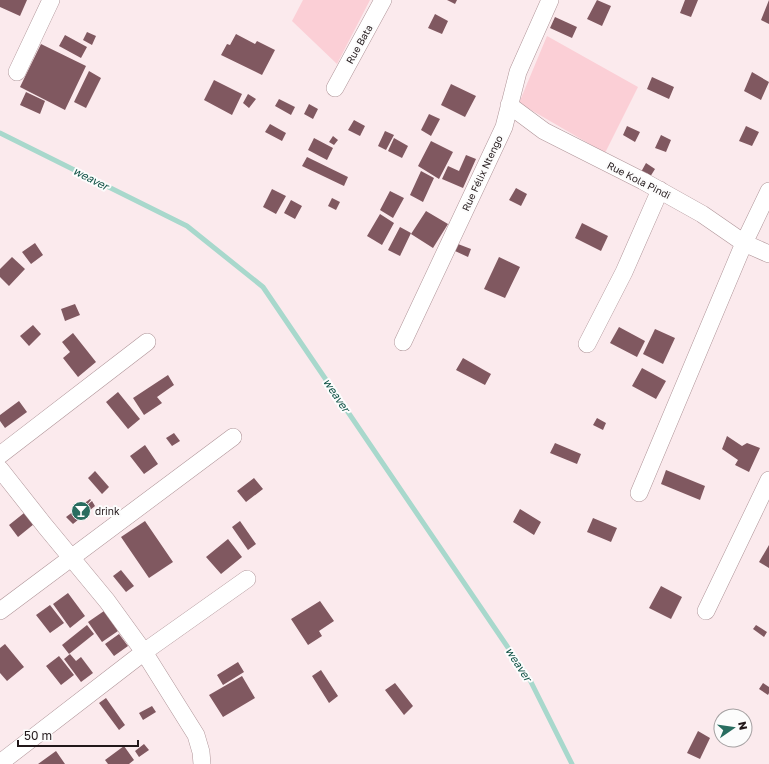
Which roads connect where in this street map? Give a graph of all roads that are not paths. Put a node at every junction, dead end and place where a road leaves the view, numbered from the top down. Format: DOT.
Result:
graph roads {
  1 [pos="51,0"];
  2 [pos="383,0"];
  3 [pos="550,0"];
  4 [pos="17,72"];
  5 [pos="335,88"];
  6 [pos="510,105"];
  7 [pos="660,190"];
  8 [pos="769,191"];
  9 [pos="744,243"];
  10 [pos="769,254"];
  11 [pos="147,342"];
  12 [pos="403,342"];
  13 [pos="587,344"];
  14 [pos="233,437"];
  15 [pos="0,455"];
  16 [pos="0,469"];
  17 [pos="769,480"];
  18 [pos="639,493"];
  19 [pos="72,558"];
  20 [pos="247,579"];
  21 [pos="0,611"];
  22 [pos="706,611"];
  23 [pos="144,652"];
  24 [pos="0,763"];
  25 [pos="202,764"];
  1 -- 4 [label="street"];
  2 -- 5 [label="street, Rue Bata"];
  3 -- 6 [label="street, Rue Félix Ntengo"];
  6 -- 7 [label="street, Rue Kola Pindi"];
  6 -- 12 [label="street, Rue Félix Ntengo"];
  7 -- 9 [label="street, Rue Kola Pindi"];
  7 -- 13 [label="street"];
  8 -- 9 [label="street"];
  9 -- 10 [label="street, Rue Kola Pindi"];
  9 -- 18 [label="street"];
  11 -- 15 [label="street"];
  14 -- 19 [label="street"];
  16 -- 19 [label="street"];
  17 -- 22 [label="street"];
  19 -- 21 [label="street"];
  19 -- 23 [label="street"];
  20 -- 23 [label="street"];
  23 -- 24 [label="street"];
  23 -- 25 [label="street"];
}
